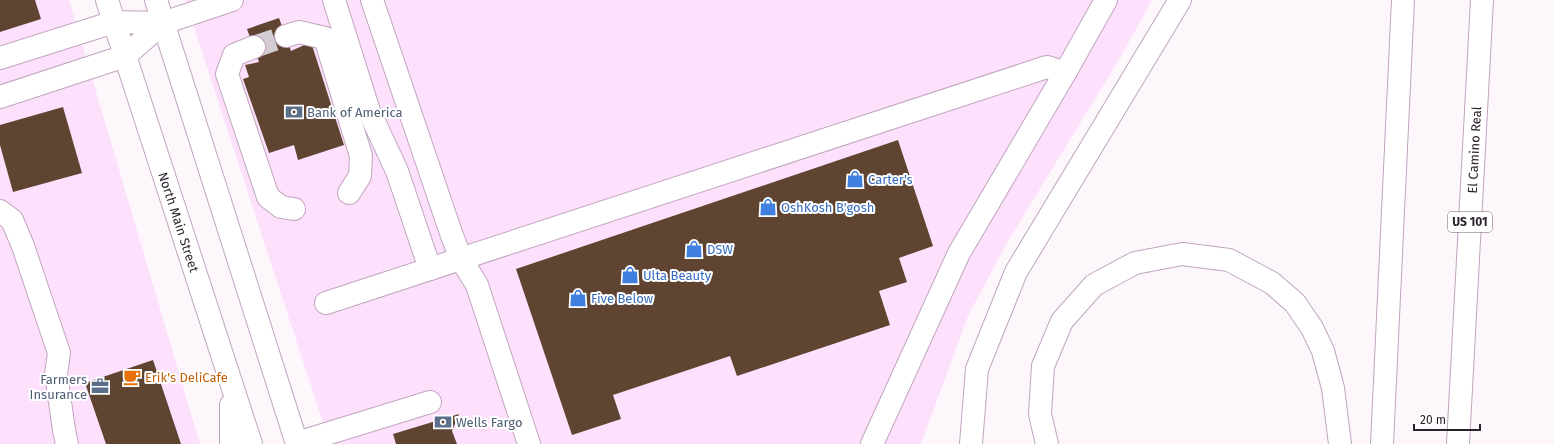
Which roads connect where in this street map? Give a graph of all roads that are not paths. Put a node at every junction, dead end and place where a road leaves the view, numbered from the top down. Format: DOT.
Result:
graph roads {
  1 [pos="107,0"];
  2 [pos="156,0"];
  3 [pos="232,0"];
  4 [pos="334,0"];
  5 [pos="372,0"];
  6 [pos="1106,0"];
  7 [pos="1180,0"];
  8 [pos="1403,0"];
  9 [pos="1482,0"];
  10 [pos="114,22"];
  11 [pos="163,23"];
  12 [pos="286,36"];
  13 [pos="254,47"];
  14 [pos="125,56"];
  15 [pos="0,58"];
  16 [pos="1065,73"];
  17 [pos="0,97"];
  18 [pos="349,193"];
  19 [pos="294,209"];
  20 [pos="0,211"];
  21 [pos="461,259"];
  22 [pos="430,269"];
  23 [pos="326,304"];
  24 [pos="230,382"];
  25 [pos="430,402"];
  26 [pos="297,443"];
  27 [pos="67,444"];
  28 [pos="231,444"];
  29 [pos="251,444"];
  30 [pos="529,444"];
  31 [pos="872,444"];
  32 [pos="972,444"];
  33 [pos="1047,444"];
  34 [pos="1340,444"];
  35 [pos="1382,444"];
  36 [pos="1458,444"];
  1 -- 10 [label="main road, North Main Street"];
  2 -- 11 [label="main road"];
  3 -- 11 [label="main road"];
  4 -- 22 [label="main road"];
  5 -- 21 [label="main road"];
  6 -- 16 [label="main road"];
  7 -- 32 [label="main road"];
  8 -- 35 [label="main road"];
  9 -- 36 [label="main road, El Camino Real / US 101"];
  10 -- 11 [label="main road"];
  10 -- 14 [label="main road, North Main Street"];
  10 -- 15 [label="main road"];
  11 -- 14 [label="main road"];
  11 -- 26 [label="main road"];
  12 -- 18 [label="main road"];
  13 -- 19 [label="main road"];
  14 -- 17 [label="main road"];
  14 -- 24 [label="main road, North Main Street"];
  16 -- 21 [label="main road"];
  16 -- 31 [label="main road"];
  20 -- 27 [label="main road"];
  21 -- 22 [label="main road"];
  21 -- 30 [label="main road"];
  22 -- 23 [label="main road"];
  24 -- 28 [label="main road"];
  24 -- 29 [label="main road, North Main Street"];
  25 -- 26 [label="main road"];
  33 -- 34 [label="main road"];
}
